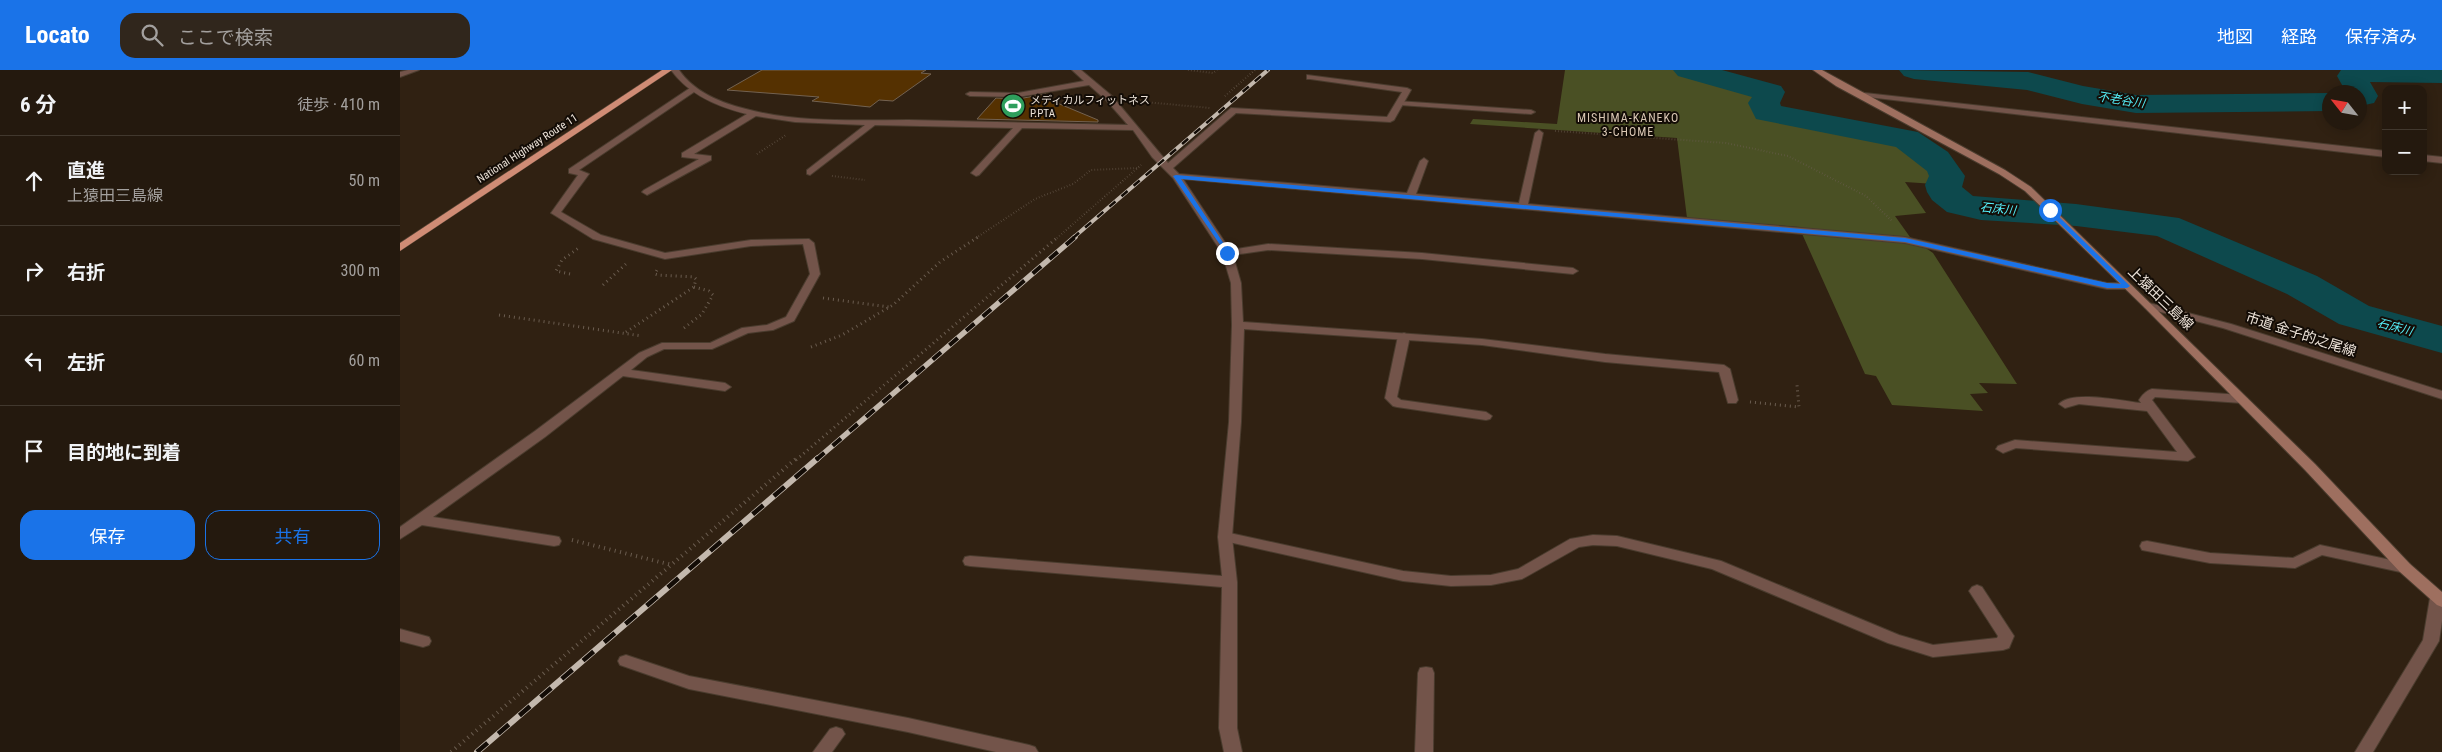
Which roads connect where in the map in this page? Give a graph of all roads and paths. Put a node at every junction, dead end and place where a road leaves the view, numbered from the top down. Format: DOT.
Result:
graph roads {
  1 [pos="415,70"];
  2 [pos="668,70"];
  3 [pos="675,70"];
  4 [pos="1076,70"];
  5 [pos="1188,70"];
  6 [pos="1217,70"];
  7 [pos="1817,70"];
  8 [pos="400,75"];
  9 [pos="1310,77"];
  10 [pos="1092,82"];
  11 [pos="693,90"];
  12 [pos="970,94"];
  13 [pos="1859,94"];
  14 [pos="1109,98"];
  15 [pos="1400,103"];
  16 [pos="1210,108"];
  17 [pos="1531,112"];
  18 [pos="754,114"];
  19 [pos="807,120"];
  20 [pos="874,122"];
  21 [pos="1020,125"];
  22 [pos="1136,128"];
  23 [pos="1543,132"];
  24 [pos="758,154"];
  25 [pos="2382,154"];
  26 [pos="1155,155"];
  27 [pos="2427,158"];
  28 [pos="2442,160"];
  29 [pos="1424,161"];
  30 [pos="1137,168"];
  31 [pos="810,172"];
  32 [pos="1172,172"];
  33 [pos="976,173"];
  34 [pos="865,180"];
  35 [pos="647,192"];
  36 [pos="1410,197"];
  37 [pos="1523,207"];
  38 [pos="597,237"];
  39 [pos="1905,240"];
  40 [pos="401,247"];
  41 [pos="645,251"];
  42 [pos="1227,253"];
  43 [pos="665,256"];
  44 [pos="1573,271"];
  45 [pos="570,274"];
  46 [pos="603,284"];
  47 [pos="2127,286"];
  48 [pos="694,287"];
  49 [pos="803,295"];
  50 [pos="2149,306"];
  51 [pos="889,307"];
  52 [pos="499,315"];
  53 [pos="1238,325"];
  54 [pos="625,332"];
  55 [pos="1404,336"];
  56 [pos="663,343"];
  57 [pos="811,347"];
  58 [pos="620,372"];
  59 [pos="1796,385"];
  60 [pos="725,387"];
  61 [pos="2442,395"];
  62 [pos="1732,400"];
  63 [pos="2242,400"];
  64 [pos="2065,404"];
  65 [pos="2151,408"];
  66 [pos="1486,416"];
  67 [pos="2003,449"];
  68 [pos="419,520"];
  69 [pos="400,534"];
  70 [pos="1225,537"];
  71 [pos="554,541"];
  72 [pos="2147,546"];
  73 [pos="970,561"];
  74 [pos="672,565"];
  75 [pos="2405,568"];
  76 [pos="1230,582"];
  77 [pos="1977,591"];
  78 [pos="2440,600"];
  79 [pos="400,635"];
  80 [pos="423,641"];
  81 [pos="626,660"];
  82 [pos="1426,673"];
  83 [pos="836,734"];
  84 [pos="451,752"];
  85 [pos="822,752"];
  86 [pos="1029,752"];
  87 [pos="1233,752"];
  88 [pos="1424,752"];
  89 [pos="2364,752"];
  1 -- 8 [label="street"];
  2 -- 40 [label="highway, National Highway Route 11"];
  3 -- 11 [label="street"];
  4 -- 10 [label="street"];
  5 -- 6 [label="path"];
  7 -- 13 [label="main road, 上猿田三島線"];
  9 -- 15 [label="street"];
  10 -- 12 [label="street"];
  10 -- 14 [label="street"];
  11 -- 18 [label="street"];
  11 -- 38 [label="street"];
  13 -- 25 [label="street"];
  13 -- 47 [label="main road, 上猿田三島線"];
  14 -- 16 [label="path"];
  14 -- 22 [label="street"];
  15 -- 17 [label="street"];
  15 -- 32 [label="street"];
  18 -- 19 [label="street"];
  18 -- 35 [label="street"];
  19 -- 20 [label="street"];
  19 -- 24 [label="path"];
  20 -- 21 [label="street"];
  20 -- 31 [label="street"];
  21 -- 22 [label="street"];
  21 -- 33 [label="street"];
  22 -- 26 [label="street"];
  23 -- 37 [label="street"];
  23 -- 39 [label="path"];
  26 -- 30 [label="path"];
  26 -- 32 [label="street"];
  27 -- 28 [label="street"];
  29 -- 36 [label="street"];
  30 -- 51 [label="path"];
  30 -- 74 [label="path"];
  31 -- 34 [label="path"];
  32 -- 36 [label="street"];
  32 -- 42 [label="street"];
  36 -- 37 [label="street"];
  37 -- 39 [label="street"];
  38 -- 41 [label="street"];
  38 -- 45 [label="path"];
  39 -- 47 [label="street"];
  41 -- 43 [label="street"];
  41 -- 46 [label="path"];
  42 -- 44 [label="street"];
  42 -- 53 [label="street"];
  43 -- 48 [label="path"];
  43 -- 49 [label="street"];
  47 -- 50 [label="main road, 上猿田三島線"];
  48 -- 54 [label="path"];
  48 -- 56 [label="path"];
  49 -- 51 [label="path"];
  49 -- 56 [label="street"];
  50 -- 61 [label="street, 市道 金子的之尾線"];
  50 -- 63 [label="main road, 上猿田三島線"];
  51 -- 57 [label="path"];
  52 -- 54 [label="path"];
  53 -- 55 [label="street"];
  53 -- 70 [label="street"];
  54 -- 56 [label="path"];
  55 -- 62 [label="street"];
  55 -- 66 [label="street"];
  56 -- 58 [label="street"];
  58 -- 60 [label="street"];
  58 -- 68 [label="street"];
  59 -- 62 [label="path"];
  63 -- 65 [label="street"];
  63 -- 75 [label="main road, 上猿田三島線"];
  64 -- 65 [label="street"];
  65 -- 67 [label="street"];
  68 -- 69 [label="street"];
  68 -- 71 [label="street"];
  70 -- 76 [label="street"];
  70 -- 77 [label="street"];
  71 -- 74 [label="path"];
  72 -- 75 [label="street"];
  73 -- 76 [label="street"];
  74 -- 84 [label="path"];
  75 -- 78 [label="main road, 上猿田三島線"];
  76 -- 87 [label="street"];
  78 -- 89 [label="street"];
  79 -- 80 [label="street"];
  81 -- 86 [label="street"];
  82 -- 88 [label="street"];
  83 -- 85 [label="street"];
}
